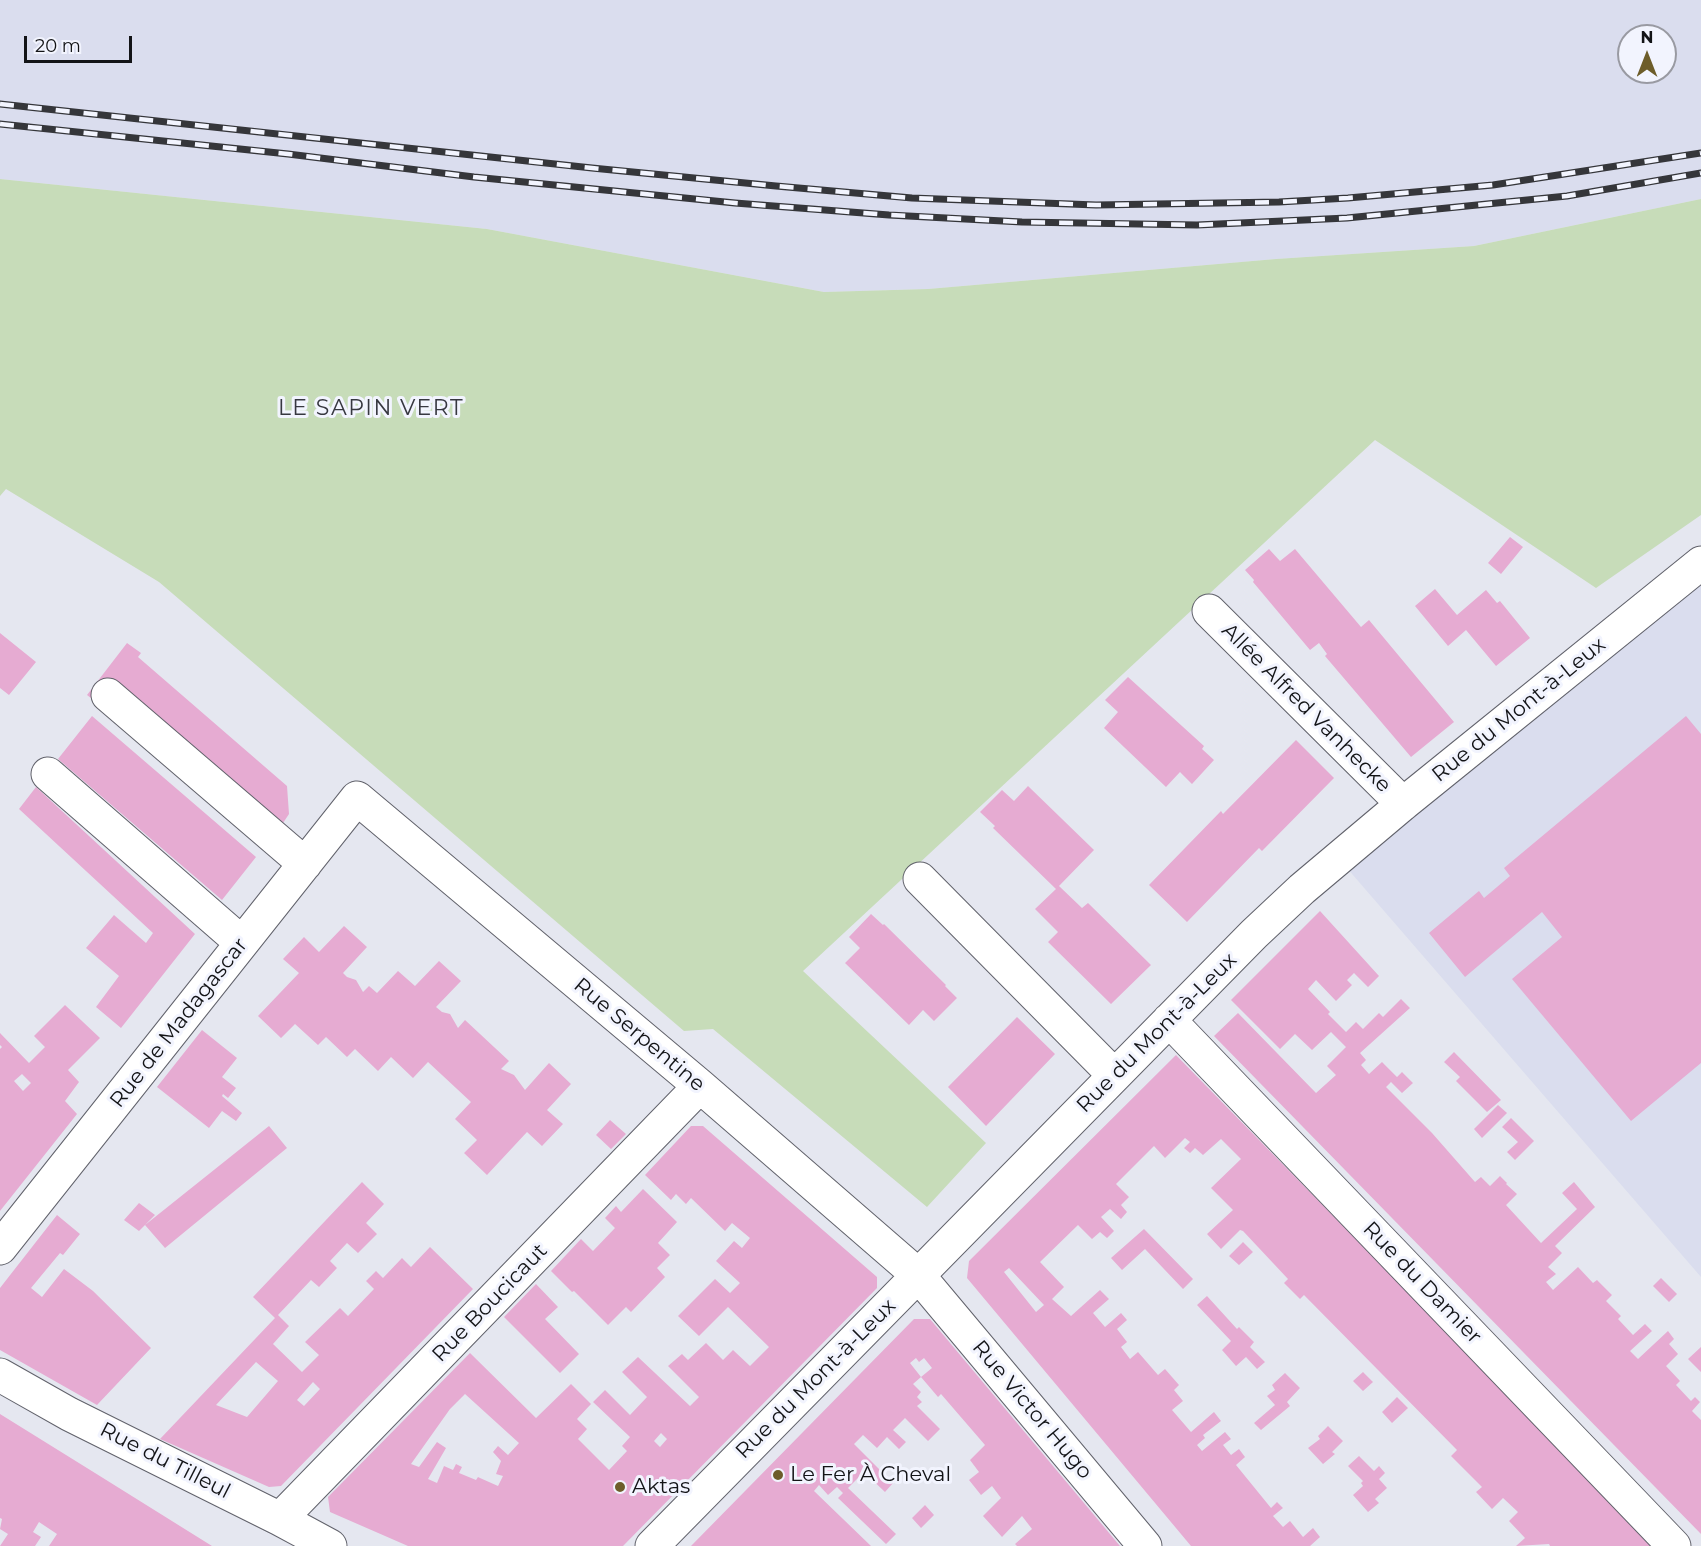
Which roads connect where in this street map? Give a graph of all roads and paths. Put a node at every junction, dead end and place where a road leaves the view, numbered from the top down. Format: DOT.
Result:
graph roads {
  1 [pos="1701,563"];
  2 [pos="1209,611"];
  3 [pos="108,695"];
  4 [pos="48,774"];
  5 [pos="357,798"];
  6 [pos="1403,804"];
  7 [pos="305,864"];
  8 [pos="920,879"];
  9 [pos="242,943"];
  10 [pos="1169,1020"];
  11 [pos="1114,1075"];
  12 [pos="700,1086"];
  13 [pos="0,1248"];
  14 [pos="918,1275"];
  15 [pos="0,1375"];
  16 [pos="280,1519"];
  17 [pos="330,1546"];
  18 [pos="652,1546"];
  19 [pos="1145,1546"];
  20 [pos="1674,1546"];
  1 -- 6 [label="street, Rue du Mont-à-Leux"];
  2 -- 6 [label="street, Allée Alfred Vanhecke"];
  3 -- 7 [label="street"];
  4 -- 9 [label="street"];
  5 -- 7 [label="street, Rue de Madagascar"];
  5 -- 12 [label="street, Rue Serpentine"];
  6 -- 10 [label="street, Rue du Mont-à-Leux"];
  7 -- 9 [label="street, Rue de Madagascar"];
  8 -- 11 [label="street"];
  9 -- 13 [label="street, Rue de Madagascar"];
  10 -- 11 [label="street, Rue du Mont-à-Leux"];
  10 -- 20 [label="street, Rue du Damier"];
  11 -- 14 [label="street, Rue du Mont-à-Leux"];
  12 -- 14 [label="street, Rue Serpentine"];
  12 -- 16 [label="street, Rue Boucicaut"];
  14 -- 18 [label="street, Rue du Mont-à-Leux"];
  14 -- 19 [label="street, Rue Victor Hugo"];
  15 -- 16 [label="street, Rue du Tilleul"];
  16 -- 17 [label="street, Rue du Tilleul"];
}
